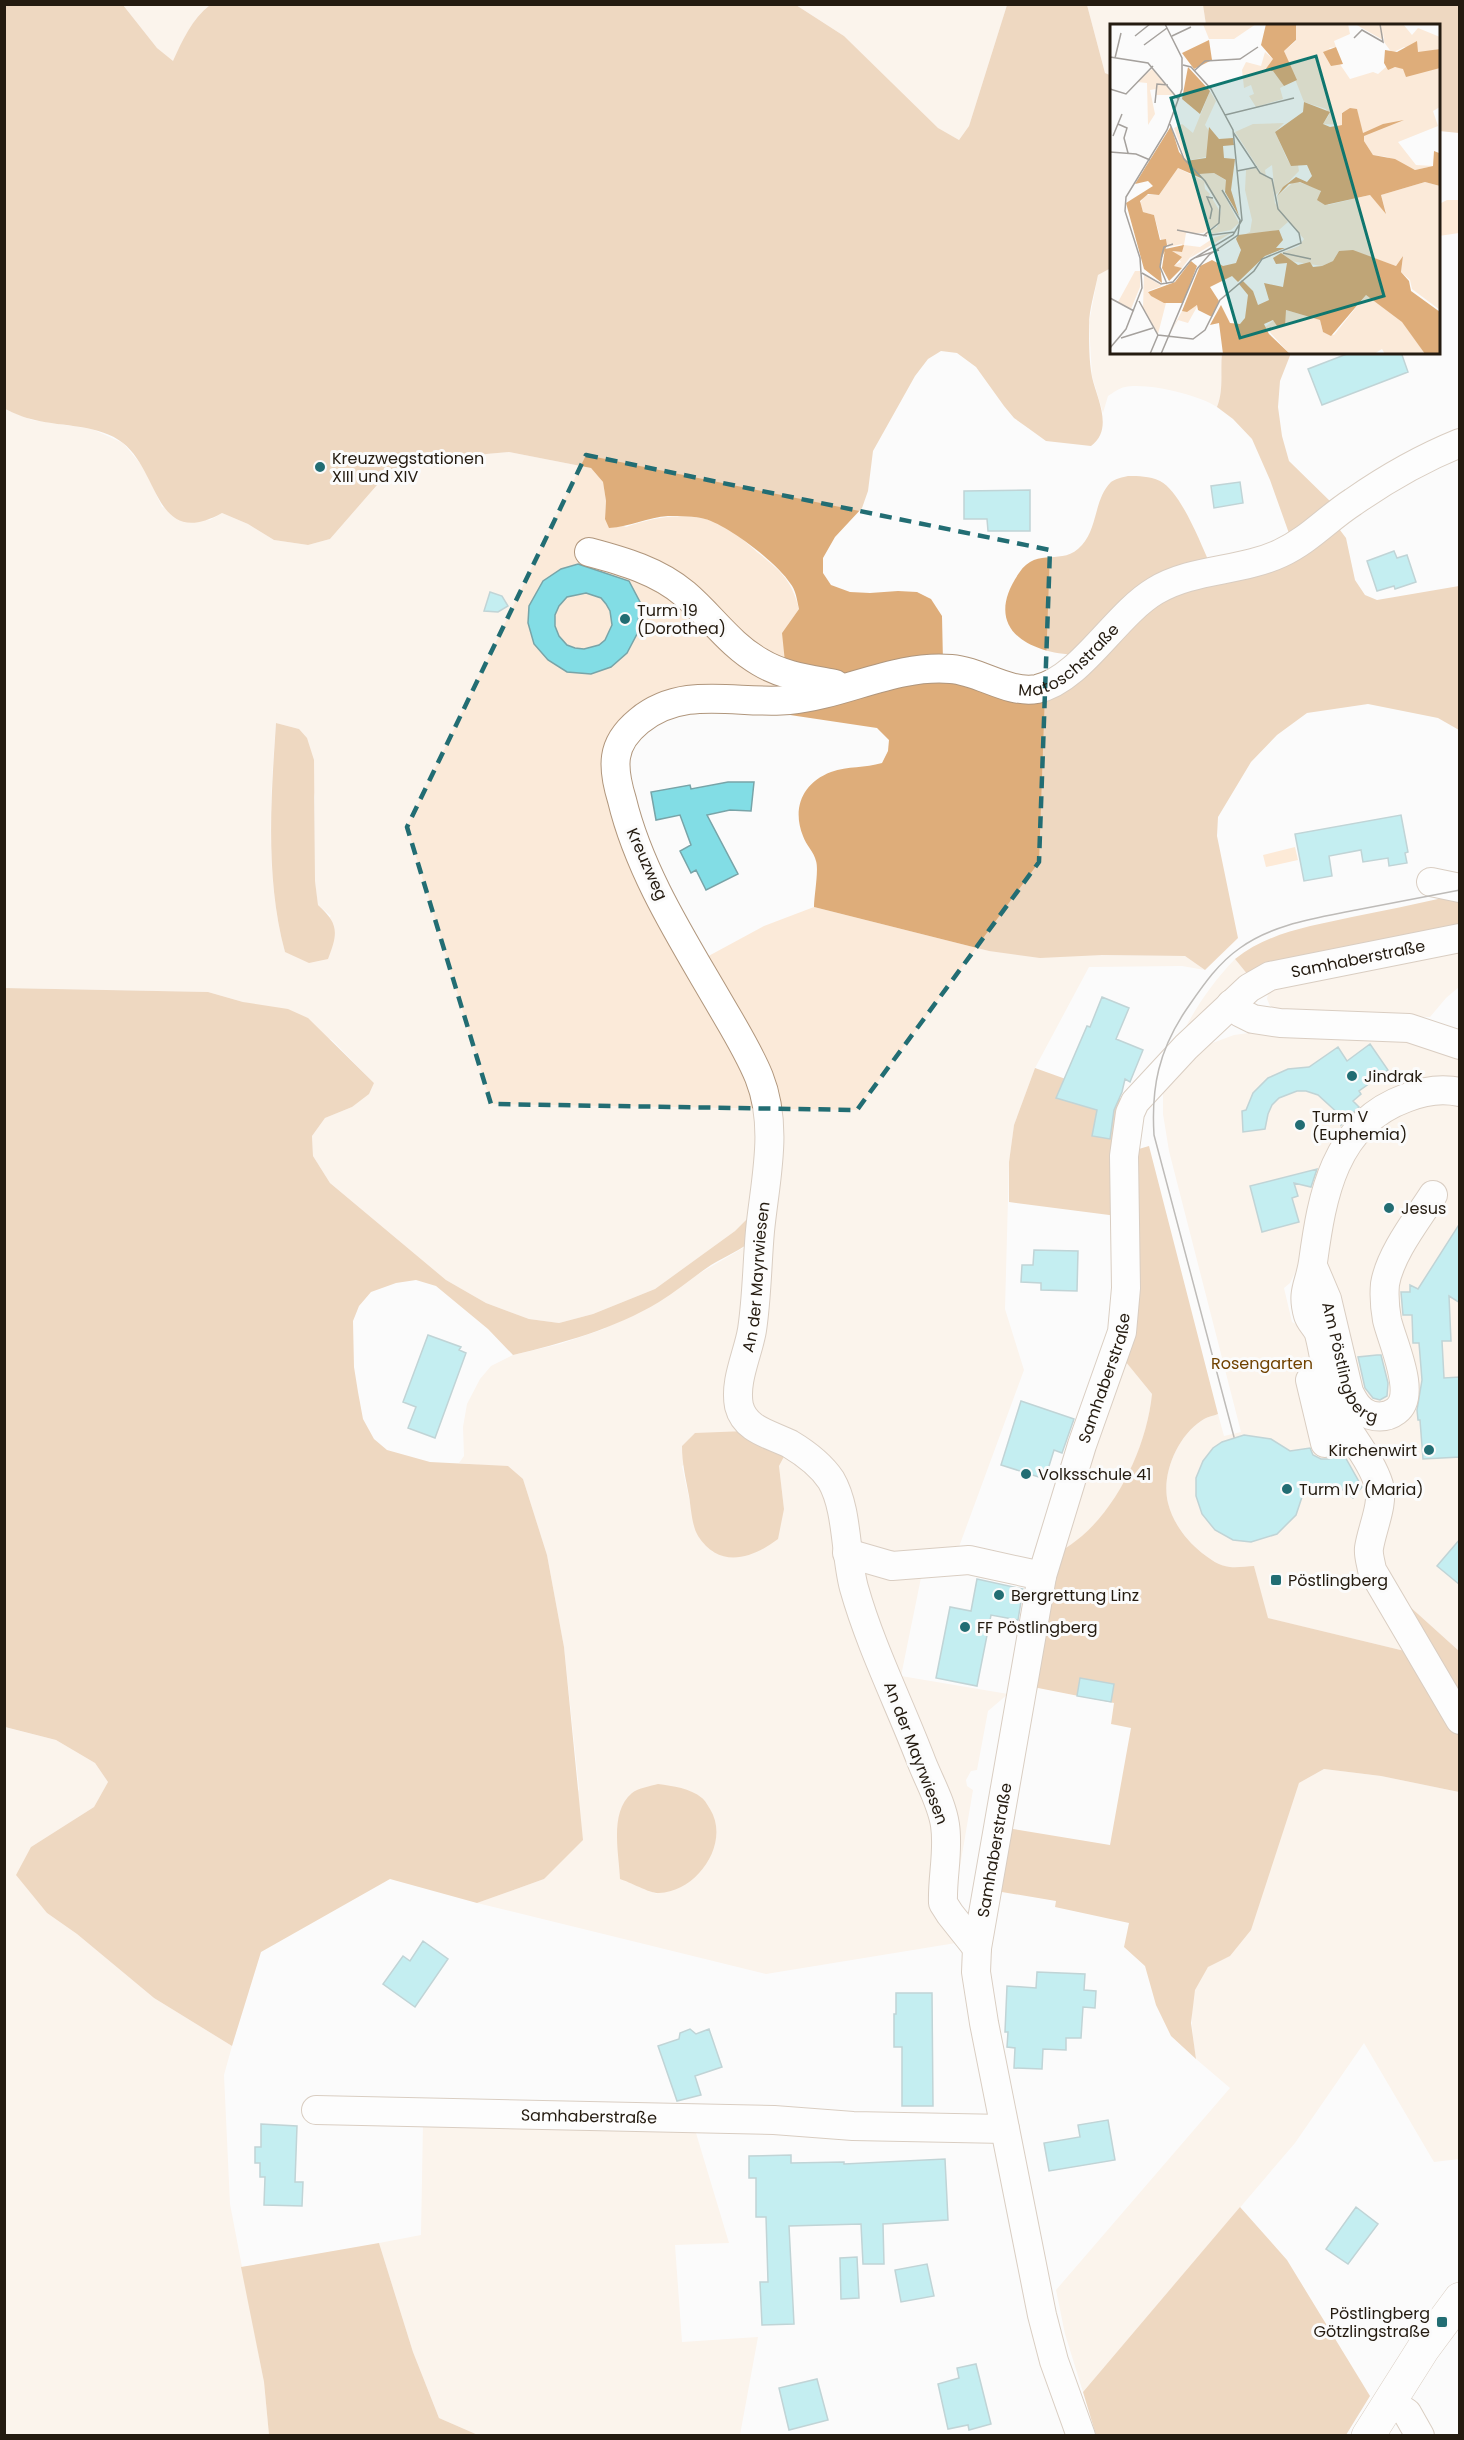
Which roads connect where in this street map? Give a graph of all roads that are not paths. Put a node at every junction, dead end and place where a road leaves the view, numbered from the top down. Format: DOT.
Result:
graph roads {
  1 [pos="1460,443"];
  2 [pos="589,552"];
  3 [pos="843,689"];
  4 [pos="616,754"];
  5 [pos="1431,882"];
  6 [pos="1460,888"];
  7 [pos="1460,938"];
  8 [pos="699,967"];
  9 [pos="1231,1004"];
  10 [pos="1460,1045"];
  11 [pos="1460,1092"];
  12 [pos="1433,1195"];
  13 [pos="1313,1266"];
  14 [pos="1308,1318"];
  15 [pos="1324,1443"];
  16 [pos="847,1553"];
  17 [pos="1042,1576"];
  18 [pos="1460,1720"];
  19 [pos="977,1948"];
  20 [pos="406,2095"];
  21 [pos="316,2110"];
  22 [pos="435,2112"];
  23 [pos="1005,2129"];
  24 [pos="1460,2299"];
  25 [pos="1389,2400"];
  26 [pos="1081,2436"];
  27 [pos="1368,2436"];
  28 [pos="1420,2436"];
  1 -- 3 [label="street, Matoschstraße"];
  2 -- 3 [label="street"];
  3 -- 4 [label="street, Matoschstraße"];
  4 -- 8 [label="street, Kreuzweg"];
  5 -- 6 [label="street"];
  7 -- 9 [label="street, Samhaberstraße"];
  8 -- 16 [label="street, An der Mayrwiesen"];
  9 -- 10 [label="street"];
  9 -- 17 [label="street, Samhaberstraße"];
  11 -- 13 [label="street, Am Pöstlingberg"];
  12 -- 13 [label="street, Am Pöstlingberg"];
  13 -- 14 [label="street, Am Pöstlingberg"];
  14 -- 15 [label="street"];
  14 -- 18 [label="street, Am Pöstlingberg"];
  16 -- 17 [label="street"];
  16 -- 19 [label="street, An der Mayrwiesen"];
  17 -- 19 [label="street, Samhaberstraße"];
  19 -- 23 [label="street, Samhaberstraße"];
  20 -- 22 [label="street"];
  21 -- 22 [label="street, Samhaberstraße"];
  22 -- 23 [label="street, Samhaberstraße"];
  23 -- 26 [label="street, Samhaberstraße"];
  24 -- 25 [label="main road"];
  25 -- 27 [label="main road"];
  25 -- 28 [label="street"];
}
